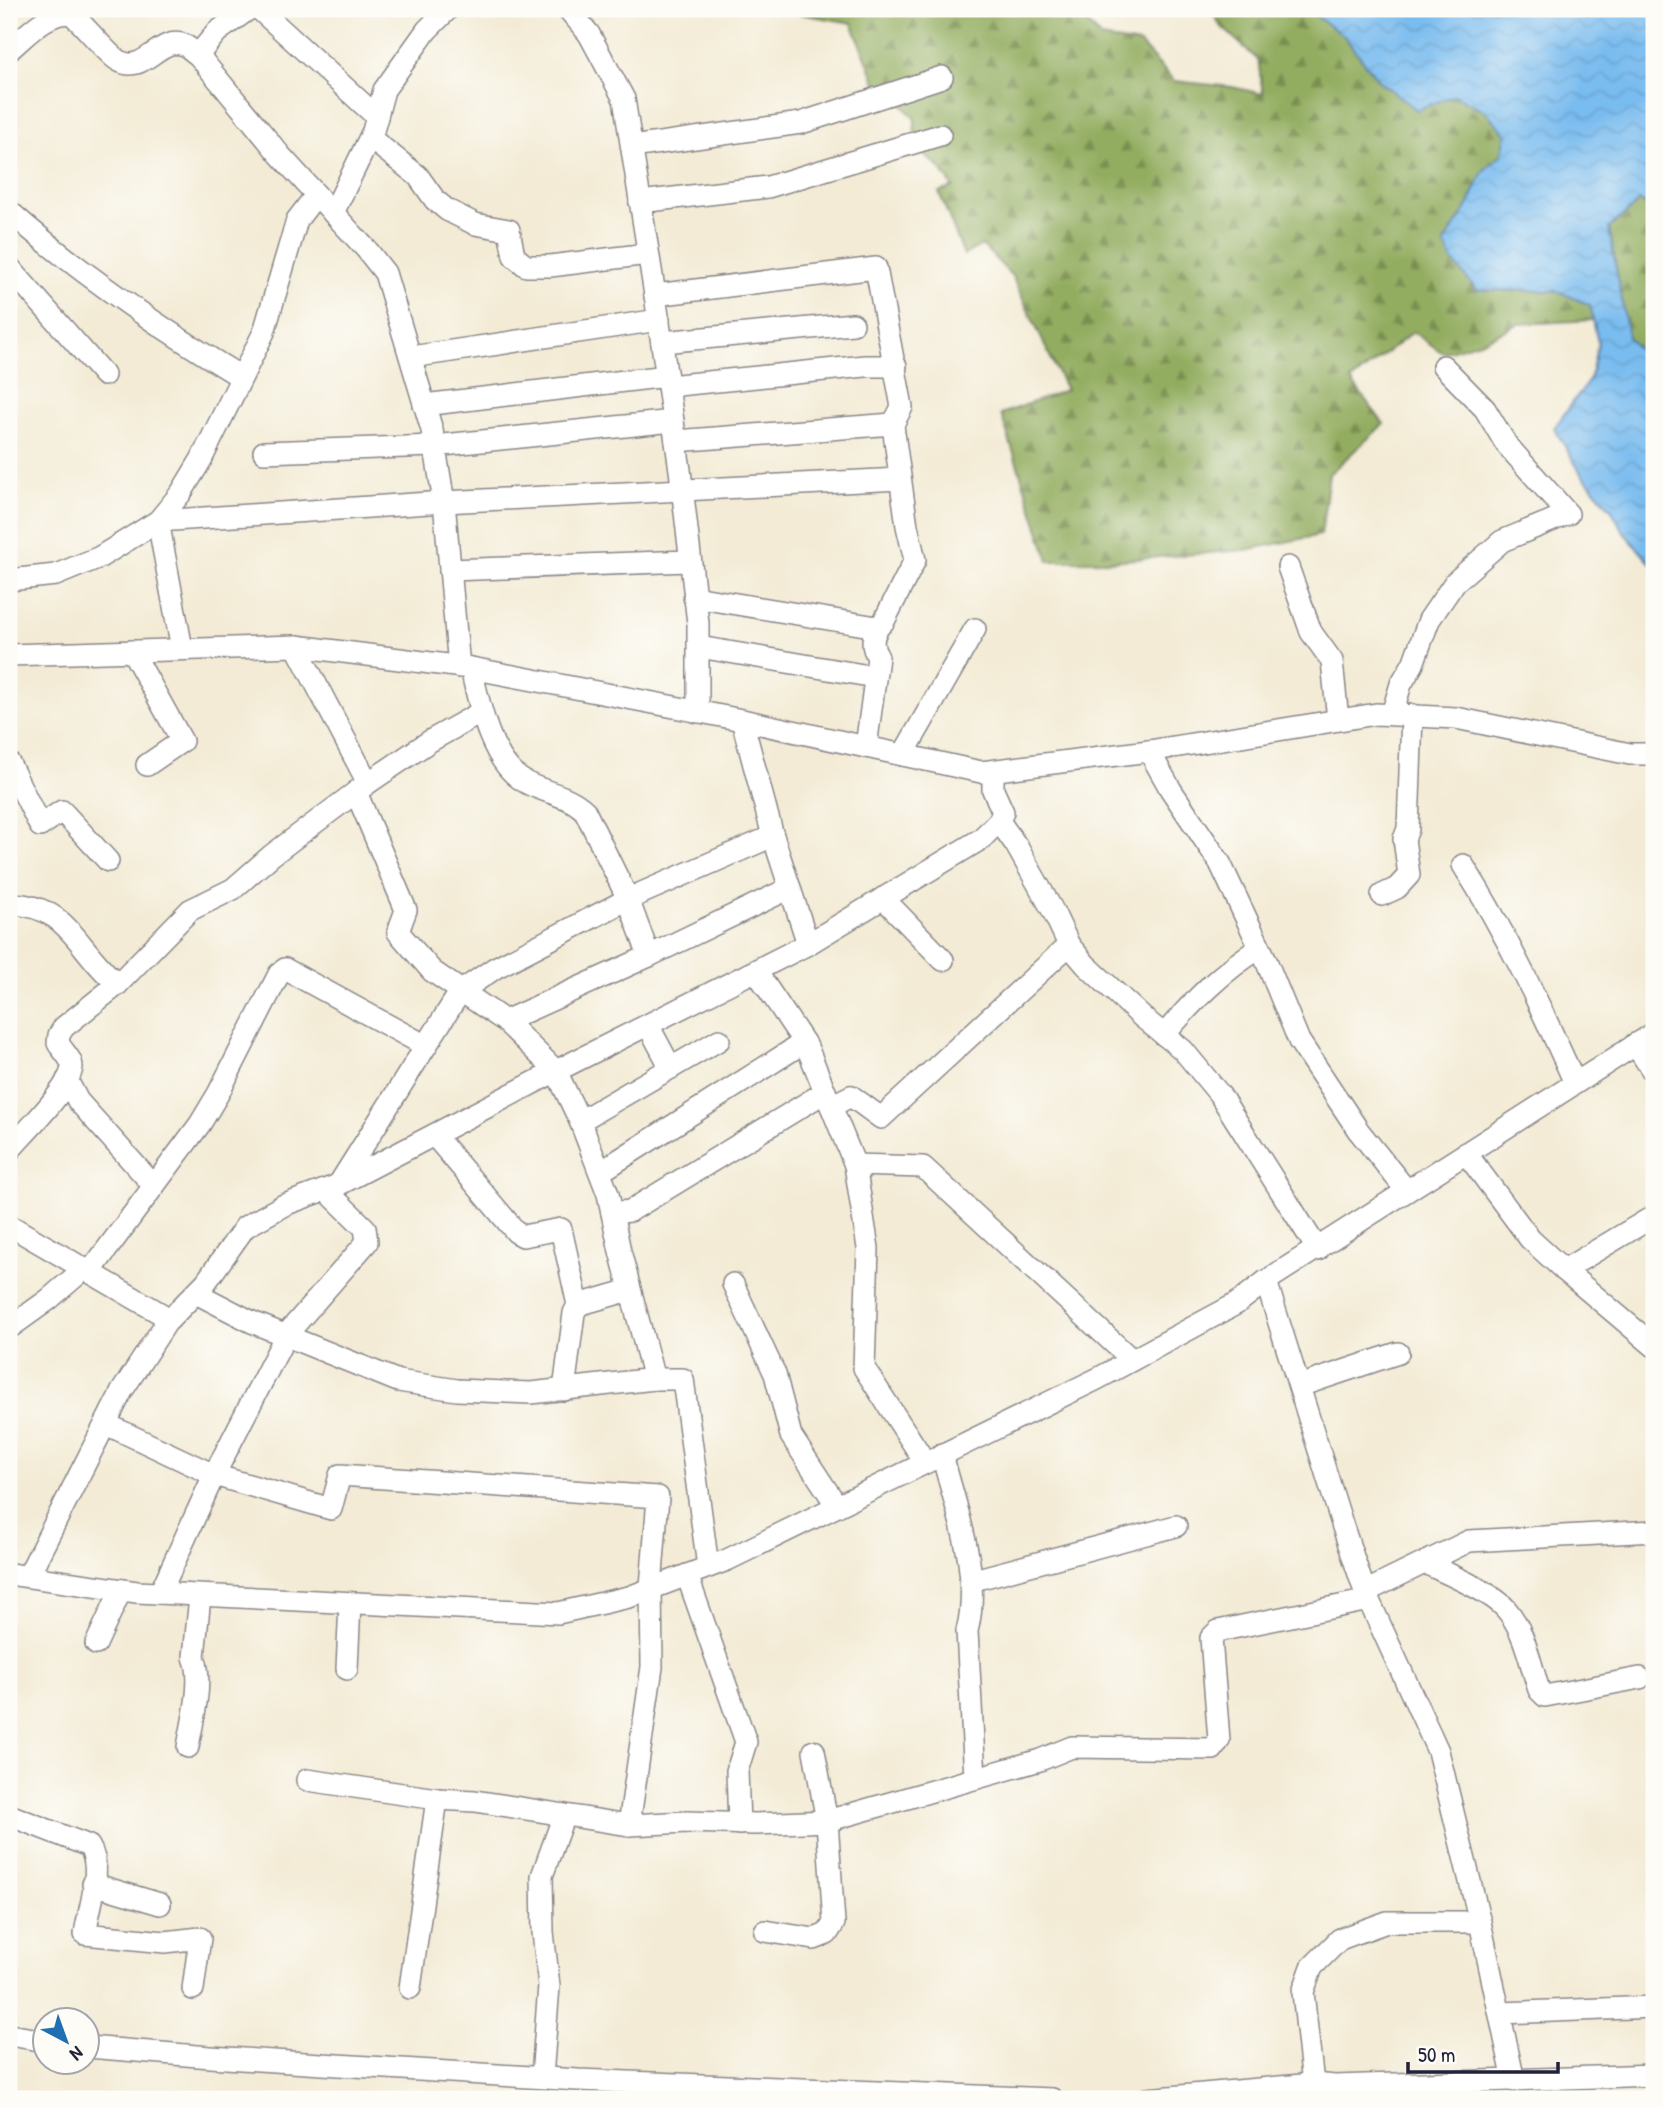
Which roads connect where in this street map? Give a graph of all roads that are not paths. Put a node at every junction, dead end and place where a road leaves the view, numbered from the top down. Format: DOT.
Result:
graph roads {
  1 [pos="249,9"];
  2 [pos="259,9"];
  3 [pos="448,9"];
  4 [pos="568,9"];
  5 [pos="9,50"];
  6 [pos="198,55"];
  7 [pos="942,77"];
  8 [pos="377,117"];
  9 [pos="940,135"];
  10 [pos="370,138"];
  11 [pos="632,146"];
  12 [pos="316,195"];
  13 [pos="640,202"];
  14 [pos="9,211"];
  15 [pos="333,213"];
  16 [pos="648,254"];
  17 [pos="9,267"];
  18 [pos="655,295"];
  19 [pos="659,320"];
  20 [pos="853,324"];
  21 [pos="662,342"];
  22 [pos="411,356"];
  23 [pos="896,366"];
  24 [pos="1443,366"];
  25 [pos="104,375"];
  26 [pos="241,377"];
  27 [pos="667,381"];
  28 [pos="424,405"];
  29 [pos="893,424"];
  30 [pos="674,431"];
  31 [pos="434,446"];
  32 [pos="264,452"];
  33 [pos="901,479"];
  34 [pos="682,491"];
  35 [pos="444,502"];
  36 [pos="158,521"];
  37 [pos="689,561"];
  38 [pos="1288,567"];
  39 [pos="450,570"];
  40 [pos="9,580"];
  41 [pos="694,597"];
  42 [pos="877,627"];
  43 [pos="975,629"];
  44 [pos="296,646"];
  45 [pos="699,648"];
  46 [pos="182,649"];
  47 [pos="132,651"];
  48 [pos="9,655"];
  49 [pos="465,668"];
  50 [pos="875,677"];
  51 [pos="698,712"];
  52 [pos="481,713"];
  53 [pos="1402,715"];
  54 [pos="742,720"];
  55 [pos="1338,720"];
  56 [pos="866,747"];
  57 [pos="1149,751"];
  58 [pos="1654,754"];
  59 [pos="903,755"];
  60 [pos="9,763"];
  61 [pos="147,765"];
  62 [pos="993,771"];
  63 [pos="362,788"];
  64 [pos="999,821"];
  65 [pos="773,836"];
  66 [pos="108,861"];
  67 [pos="1463,864"];
  68 [pos="790,888"];
  69 [pos="1382,895"];
  70 [pos="883,898"];
  71 [pos="628,899"];
  72 [pos="9,904"];
  73 [pos="808,944"];
  74 [pos="1069,945"];
  75 [pos="1260,948"];
  76 [pos="649,956"];
  77 [pos="943,960"];
  78 [pos="756,971"];
  79 [pos="118,984"];
  80 [pos="460,992"];
  81 [pos="505,1021"];
  82 [pos="648,1025"];
  83 [pos="1654,1033"];
  84 [pos="1164,1035"];
  85 [pos="719,1040"];
  86 [pos="803,1043"];
  87 [pos="1635,1044"];
  88 [pos="426,1046"];
  89 [pos="671,1068"];
  90 [pos="556,1071"];
  91 [pos="1654,1073"];
  92 [pos="67,1080"];
  93 [pos="1575,1083"];
  94 [pos="828,1099"];
  95 [pos="580,1121"];
  96 [pos="434,1135"];
  97 [pos="9,1152"];
  98 [pos="1466,1153"];
  99 [pos="855,1165"];
  100 [pos="600,1172"];
  101 [pos="154,1186"];
  102 [pos="332,1188"];
  103 [pos="1408,1191"];
  104 [pos="612,1213"];
  105 [pos="1654,1216"];
  106 [pos="9,1225"];
  107 [pos="1318,1250"];
  108 [pos="1564,1270"];
  109 [pos="87,1271"];
  110 [pos="1266,1281"];
  111 [pos="733,1284"];
  112 [pos="630,1290"];
  113 [pos="196,1293"];
  114 [pos="578,1305"];
  115 [pos="170,1319"];
  116 [pos="9,1328"];
  117 [pos="286,1335"];
  118 [pos="1654,1346"];
  119 [pos="1398,1353"];
  120 [pos="1132,1360"];
  121 [pos="654,1379"];
  122 [pos="1299,1385"];
  123 [pos="564,1390"];
  124 [pos="106,1424"];
  125 [pos="934,1458"];
  126 [pos="214,1475"];
  127 [pos="836,1506"];
  128 [pos="1176,1526"];
  129 [pos="1654,1531"];
  130 [pos="1425,1563"];
  131 [pos="708,1567"];
  132 [pos="19,1575"];
  133 [pos="687,1575"];
  134 [pos="970,1581"];
  135 [pos="651,1587"];
  136 [pos="121,1590"];
  137 [pos="160,1593"];
  138 [pos="200,1596"];
  139 [pos="1367,1596"];
  140 [pos="350,1603"];
  141 [pos="96,1644"];
  142 [pos="347,1669"];
  143 [pos="1640,1678"];
  144 [pos="188,1747"];
  145 [pos="814,1751"];
  146 [pos="975,1778"];
  147 [pos="307,1780"];
  148 [pos="437,1799"];
  149 [pos="9,1815"];
  150 [pos="564,1815"];
  151 [pos="827,1821"];
  152 [pos="739,1824"];
  153 [pos="629,1825"];
  154 [pos="93,1884"];
  155 [pos="160,1904"];
  156 [pos="1480,1923"];
  157 [pos="765,1931"];
  158 [pos="410,1988"];
  159 [pos="193,1989"];
  160 [pos="1654,2007"];
  161 [pos="1500,2013"];
  162 [pos="9,2035"];
  163 [pos="32,2039"];
  164 [pos="102,2048"];
  165 [pos="1654,2075"];
  166 [pos="542,2077"];
  167 [pos="1514,2081"];
  168 [pos="1313,2084"];
  169 [pos="1052,2099"];
  170 [pos="1147,2099"];
  1 -- 6 [label="street"];
  2 -- 8 [label="street"];
  3 -- 8 [label="street"];
  4 -- 11 [label="street"];
  5 -- 6 [label="street"];
  6 -- 12 [label="street"];
  7 -- 11 [label="street"];
  8 -- 10 [label="street"];
  9 -- 13 [label="street"];
  10 -- 15 [label="street"];
  10 -- 16 [label="street"];
  11 -- 13 [label="street"];
  12 -- 15 [label="street"];
  12 -- 26 [label="street"];
  13 -- 16 [label="street"];
  14 -- 26 [label="street"];
  15 -- 22 [label="street"];
  16 -- 18 [label="street"];
  17 -- 25 [label="street"];
  18 -- 19 [label="street"];
  18 -- 23 [label="street"];
  19 -- 21 [label="street"];
  19 -- 22 [label="street"];
  20 -- 21 [label="street"];
  21 -- 27 [label="street"];
  22 -- 28 [label="street"];
  23 -- 27 [label="street"];
  23 -- 29 [label="street"];
  24 -- 53 [label="street"];
  26 -- 36 [label="street"];
  27 -- 28 [label="street"];
  27 -- 30 [label="street"];
  28 -- 31 [label="street"];
  29 -- 30 [label="street"];
  29 -- 33 [label="street"];
  30 -- 31 [label="street"];
  30 -- 34 [label="street"];
  31 -- 32 [label="street"];
  31 -- 35 [label="street"];
  33 -- 34 [label="street"];
  33 -- 42 [label="street"];
  34 -- 35 [label="street"];
  34 -- 37 [label="street"];
  35 -- 36 [label="street"];
  35 -- 39 [label="street"];
  36 -- 40 [label="street"];
  36 -- 46 [label="street"];
  37 -- 39 [label="street"];
  37 -- 41 [label="street"];
  38 -- 55 [label="street"];
  39 -- 49 [label="street"];
  41 -- 42 [label="street"];
  41 -- 45 [label="street"];
  42 -- 50 [label="street"];
  43 -- 59 [label="street"];
  44 -- 46 [label="street"];
  44 -- 49 [label="street"];
  44 -- 63 [label="street"];
  45 -- 50 [label="street"];
  45 -- 51 [label="street"];
  46 -- 47 [label="street"];
  47 -- 48 [label="street"];
  47 -- 61 [label="street"];
  49 -- 51 [label="street"];
  49 -- 52 [label="street"];
  50 -- 56 [label="street"];
  51 -- 54 [label="street"];
  52 -- 63 [label="street"];
  52 -- 71 [label="street"];
  53 -- 55 [label="street"];
  53 -- 58 [label="street"];
  53 -- 69 [label="street"];
  54 -- 56 [label="street"];
  54 -- 65 [label="street"];
  55 -- 57 [label="street"];
  56 -- 59 [label="street"];
  57 -- 62 [label="street"];
  57 -- 75 [label="street"];
  59 -- 62 [label="street"];
  60 -- 66 [label="street"];
  62 -- 64 [label="street"];
  63 -- 79 [label="street"];
  63 -- 80 [label="street"];
  64 -- 70 [label="street"];
  64 -- 74 [label="street"];
  65 -- 68 [label="street"];
  65 -- 71 [label="street"];
  67 -- 93 [label="street"];
  68 -- 73 [label="street"];
  68 -- 76 [label="street"];
  70 -- 73 [label="street"];
  70 -- 77 [label="street"];
  71 -- 76 [label="street"];
  71 -- 80 [label="street"];
  72 -- 79 [label="street"];
  73 -- 78 [label="street"];
  74 -- 84 [label="street"];
  74 -- 94 [label="street"];
  75 -- 84 [label="street"];
  75 -- 103 [label="street"];
  76 -- 81 [label="street"];
  78 -- 82 [label="street"];
  78 -- 86 [label="street"];
  79 -- 92 [label="street"];
  80 -- 81 [label="street"];
  80 -- 88 [label="street"];
  81 -- 90 [label="street"];
  82 -- 89 [label="street"];
  82 -- 90 [label="street"];
  83 -- 87 [label="street"];
  84 -- 107 [label="street"];
  85 -- 89 [label="street"];
  86 -- 94 [label="street"];
  86 -- 100 [label="street"];
  87 -- 91 [label="street"];
  87 -- 93 [label="street"];
  88 -- 101 [label="street"];
  88 -- 102 [label="street"];
  89 -- 95 [label="street"];
  90 -- 95 [label="street"];
  90 -- 96 [label="street"];
  92 -- 97 [label="street"];
  92 -- 101 [label="street"];
  93 -- 98 [label="street"];
  94 -- 99 [label="street"];
  94 -- 104 [label="street"];
  95 -- 100 [label="street"];
  96 -- 102 [label="street"];
  96 -- 114 [label="street"];
  98 -- 103 [label="street"];
  98 -- 108 [label="street"];
  99 -- 120 [label="street"];
  99 -- 125 [label="street"];
  100 -- 104 [label="street"];
  101 -- 109 [label="street"];
  102 -- 113 [label="street"];
  102 -- 117 [label="street"];
  103 -- 107 [label="street"];
  104 -- 112 [label="street"];
  105 -- 108 [label="street"];
  106 -- 109 [label="street"];
  107 -- 110 [label="street"];
  108 -- 118 [label="street"];
  109 -- 115 [label="street"];
  109 -- 116 [label="street"];
  110 -- 120 [label="street"];
  110 -- 122 [label="street"];
  111 -- 127 [label="street"];
  112 -- 114 [label="street"];
  112 -- 121 [label="street"];
  113 -- 115 [label="street"];
  113 -- 117 [label="street"];
  114 -- 123 [label="street"];
  115 -- 124 [label="street"];
  117 -- 123 [label="street"];
  117 -- 126 [label="street"];
  119 -- 122 [label="street"];
  120 -- 125 [label="street"];
  121 -- 123 [label="street"];
  121 -- 131 [label="street"];
  122 -- 139 [label="street"];
  124 -- 126 [label="street"];
  124 -- 132 [label="street"];
  125 -- 127 [label="street"];
  125 -- 134 [label="street"];
  126 -- 135 [label="street"];
  126 -- 137 [label="street"];
  127 -- 131 [label="street"];
  128 -- 134 [label="street"];
  129 -- 130 [label="street"];
  130 -- 139 [label="street"];
  130 -- 143 [label="street"];
  131 -- 133 [label="street"];
  132 -- 136 [label="street"];
  133 -- 135 [label="street"];
  133 -- 152 [label="street"];
  134 -- 146 [label="street"];
  135 -- 140 [label="street"];
  135 -- 153 [label="street"];
  136 -- 137 [label="street"];
  136 -- 141 [label="street"];
  137 -- 138 [label="street"];
  138 -- 140 [label="street"];
  138 -- 144 [label="street"];
  139 -- 146 [label="street"];
  139 -- 156 [label="street"];
  140 -- 142 [label="street"];
  145 -- 151 [label="street"];
  146 -- 151 [label="street"];
  147 -- 148 [label="street"];
  148 -- 150 [label="street"];
  148 -- 158 [label="street"];
  149 -- 154 [label="street"];
  150 -- 153 [label="street"];
  150 -- 166 [label="street"];
  151 -- 152 [label="street"];
  151 -- 157 [label="street"];
  152 -- 153 [label="street"];
  154 -- 155 [label="street"];
  154 -- 159 [label="street"];
  156 -- 161 [label="street"];
  156 -- 168 [label="street"];
  160 -- 161 [label="street"];
  161 -- 167 [label="street"];
  162 -- 163 [label="street"];
  164 -- 166 [label="street"];
  165 -- 167 [label="street"];
  166 -- 169 [label="street"];
  167 -- 168 [label="street"];
  168 -- 170 [label="street"];
}
